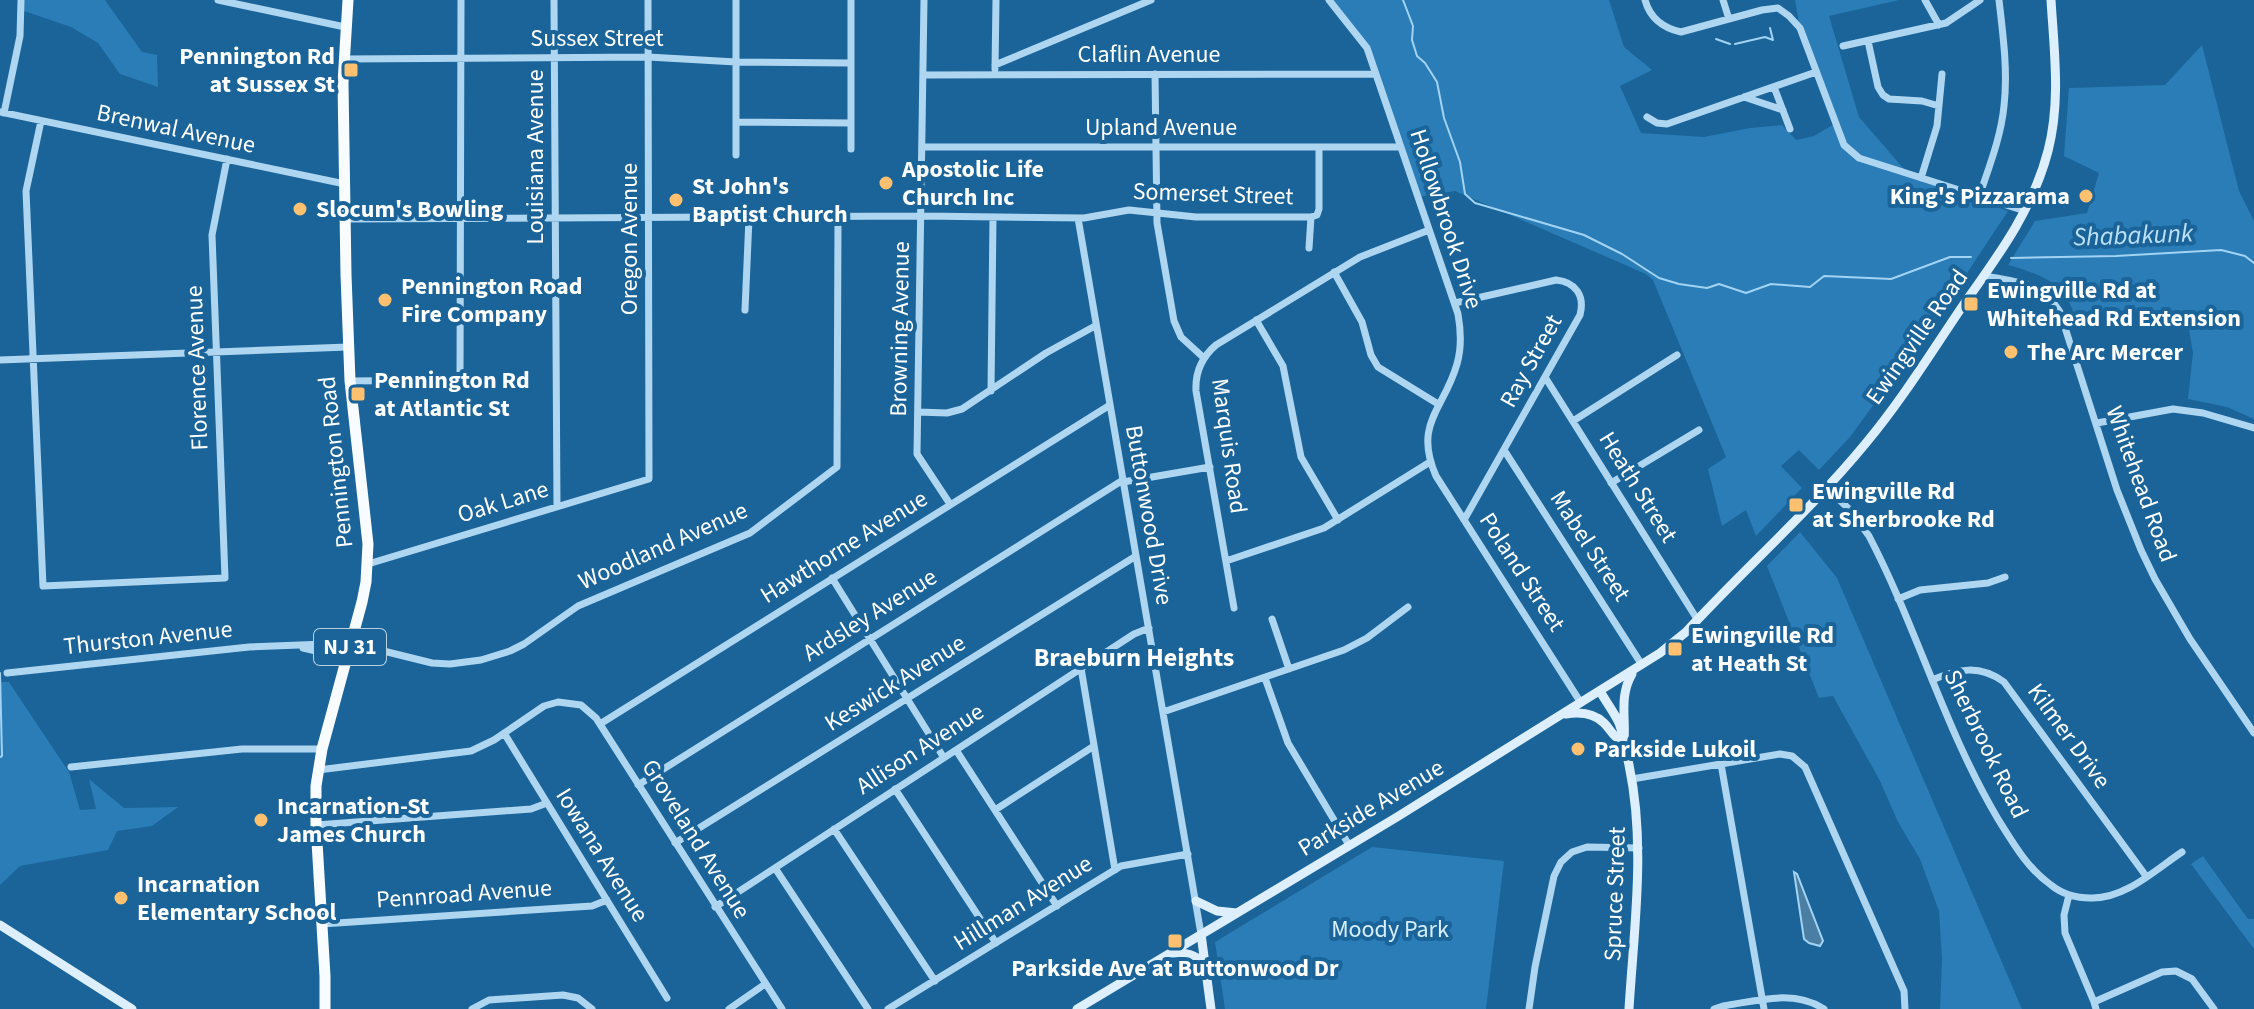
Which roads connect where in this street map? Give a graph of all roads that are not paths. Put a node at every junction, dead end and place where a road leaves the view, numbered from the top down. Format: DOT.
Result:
graph roads {
  1 [pos="21,0"];
  2 [pos="218,0"];
  3 [pos="348,0"];
  4 [pos="461,0"];
  5 [pos="554,0"];
  6 [pos="648,0"];
  7 [pos="736,0"];
  8 [pos="851,0"];
  9 [pos="924,0"];
  10 [pos="996,0"];
  11 [pos="1151,0"];
  12 [pos="1329,0"];
  13 [pos="1645,0"];
  14 [pos="1723,0"];
  15 [pos="1925,0"];
  16 [pos="1980,0"];
  17 [pos="1999,0"];
  18 [pos="2051,0"];
  19 [pos="1780,4"];
  20 [pos="1729,19"];
  21 [pos="1939,25"];
  22 [pos="345,27"];
  23 [pos="1868,41"];
  24 [pos="1843,46"];
  25 [pos="648,57"];
  26 [pos="554,58"];
  27 [pos="343,59"];
  28 [pos="461,59"];
  29 [pos="736,62"];
  30 [pos="850,63"];
  31 [pos="995,65"];
  32 [pos="1816,72"];
  33 [pos="1155,74"];
  34 [pos="1376,74"];
  35 [pos="1942,74"];
  36 [pos="923,75"];
  37 [pos="995,75"];
  38 [pos="1774,87"];
  39 [pos="1744,97"];
  40 [pos="1939,106"];
  41 [pos="1783,110"];
  42 [pos="2,113"];
  43 [pos="1647,117"];
  44 [pos="41,121"];
  45 [pos="736,122"];
  46 [pos="851,123"];
  47 [pos="1790,129"];
  48 [pos="922,147"];
  49 [pos="1155,147"];
  50 [pos="1319,147"];
  51 [pos="1400,147"];
  52 [pos="851,149"];
  53 [pos="736,155"];
  54 [pos="227,159"];
  55 [pos="1921,178"];
  56 [pos="345,184"];
  57 [pos="1979,197"];
  58 [pos="2025,211"];
  59 [pos="1157,212"];
  60 [pos="922,216"];
  61 [pos="993,217"];
  62 [pos="1311,217"];
  63 [pos="462,218"];
  64 [pos="556,218"];
  65 [pos="649,218"];
  66 [pos="749,218"];
  67 [pos="838,218"];
  68 [pos="1078,218"];
  69 [pos="346,219"];
  70 [pos="1429,230"];
  71 [pos="1309,248"];
  72 [pos="1334,272"];
  73 [pos="1984,276"];
  74 [pos="1455,303"];
  75 [pos="745,310"];
  76 [pos="1256,320"];
  77 [pos="1095,326"];
  78 [pos="348,347"];
  79 [pos="217,352"];
  80 [pos="1677,355"];
  81 [pos="1204,358"];
  82 [pos="33,359"];
  83 [pos="0,360"];
  84 [pos="1545,377"];
  85 [pos="350,381"];
  86 [pos="991,391"];
  87 [pos="1438,404"];
  88 [pos="1110,405"];
  89 [pos="918,412"];
  90 [pos="1573,421"];
  91 [pos="2097,423"];
  92 [pos="2254,428"];
  93 [pos="1699,430"];
  94 [pos="1504,450"];
  95 [pos="1430,462"];
  96 [pos="1210,467"];
  97 [pos="649,479"];
  98 [pos="1123,481"];
  99 [pos="1611,483"];
  100 [pos="1826,487"];
  101 [pos="950,504"];
  102 [pos="557,506"];
  103 [pos="1338,520"];
  104 [pos="1464,520"];
  105 [pos="1136,556"];
  106 [pos="1226,561"];
  107 [pos="368,564"];
  108 [pos="2005,577"];
  109 [pos="832,578"];
  110 [pos="1898,599"];
  111 [pos="1408,607"];
  112 [pos="1234,608"];
  113 [pos="1272,619"];
  114 [pos="1697,619"];
  115 [pos="1149,628"];
  116 [pos="1682,635"];
  117 [pos="870,638"];
  118 [pos="351,643"];
  119 [pos="293,646"];
  120 [pos="347,658"];
  121 [pos="1638,667"];
  122 [pos="1081,668"];
  123 [pos="1289,669"];
  124 [pos="7,673"];
  125 [pos="1265,678"];
  126 [pos="1932,680"];
  127 [pos="1600,691"];
  128 [pos="907,699"];
  129 [pos="1581,703"];
  130 [pos="1163,712"];
  131 [pos="1563,715"];
  132 [pos="600,724"];
  133 [pos="504,733"];
  134 [pos="2254,733"];
  135 [pos="1624,741"];
  136 [pos="1094,746"];
  137 [pos="322,749"];
  138 [pos="956,750"];
  139 [pos="944,758"];
  140 [pos="1721,764"];
  141 [pos="71,767"];
  142 [pos="318,770"];
  143 [pos="1632,779"];
  144 [pos="638,785"];
  145 [pos="895,789"];
  146 [pos="547,803"];
  147 [pos="995,810"];
  148 [pos="316,825"];
  149 [pos="834,829"];
  150 [pos="675,843"];
  151 [pos="1349,845"];
  152 [pos="1639,848"];
  153 [pos="2182,852"];
  154 [pos="1188,854"];
  155 [pos="775,868"];
  156 [pos="1115,870"];
  157 [pos="2146,876"];
  158 [pos="2069,895"];
  159 [pos="607,900"];
  160 [pos="1196,901"];
  161 [pos="1057,906"];
  162 [pos="715,907"];
  163 [pos="1237,913"];
  164 [pos="322,924"];
  165 [pos="0,925"];
  166 [pos="1201,934"];
  167 [pos="996,943"];
  168 [pos="1169,953"];
  169 [pos="1205,963"];
  170 [pos="935,981"];
  171 [pos="765,984"];
  172 [pos="667,998"];
  173 [pos="1763,1005"];
  174 [pos="2095,1006"];
  175 [pos="132,1009"];
  176 [pos="325,1009"];
  177 [pos="472,1009"];
  178 [pos="592,1009"];
  179 [pos="729,1009"];
  180 [pos="782,1009"];
  181 [pos="868,1009"];
  182 [pos="888,1009"];
  183 [pos="1077,1009"];
  184 [pos="1211,1009"];
  185 [pos="1529,1009"];
  186 [pos="1629,1009"];
  187 [pos="1714,1009"];
  188 [pos="1824,1009"];
  189 [pos="1905,1009"];
  190 [pos="2214,1009"];
  1 -- 42 [label="street"];
  2 -- 22 [label="street"];
  3 -- 22 [label="main road, Pennington Road / NJ 31"];
  4 -- 28 [label="street"];
  5 -- 26 [label="street, Louisiana Avenue"];
  6 -- 25 [label="street, Oregon Avenue"];
  7 -- 29 [label="street"];
  8 -- 30 [label="street"];
  9 -- 36 [label="street, Browning Avenue"];
  10 -- 31 [label="street"];
  11 -- 31 [label="street"];
  12 -- 34 [label="street, Hollowbrook Drive"];
  13 -- 20 [label="street"];
  14 -- 20 [label="street"];
  15 -- 21 [label="street"];
  16 -- 21 [label="street"];
  17 -- 57 [label="street"];
  18 -- 58 [label="main road, Ewingville Road"];
  19 -- 20 [label="street"];
  19 -- 32 [label="street"];
  21 -- 23 [label="street"];
  22 -- 27 [label="main road, Pennington Road / NJ 31"];
  23 -- 24 [label="street"];
  23 -- 40 [label="street"];
  25 -- 26 [label="street, Sussex Street"];
  25 -- 29 [label="street, Sussex Street"];
  25 -- 65 [label="street, Oregon Avenue"];
  26 -- 28 [label="street, Sussex Street"];
  26 -- 64 [label="street, Louisiana Avenue"];
  27 -- 28 [label="street, Sussex Street"];
  27 -- 56 [label="main road, Pennington Road / NJ 31"];
  28 -- 63 [label="street"];
  29 -- 30 [label="street, Sussex Street"];
  29 -- 45 [label="street"];
  30 -- 46 [label="street"];
  31 -- 37 [label="street"];
  32 -- 38 [label="street"];
  32 -- 55 [label="street"];
  33 -- 34 [label="street, Claflin Avenue"];
  33 -- 37 [label="street, Claflin Avenue"];
  33 -- 49 [label="street"];
  34 -- 51 [label="street, Hollowbrook Drive"];
  35 -- 40 [label="street"];
  36 -- 37 [label="street, Claflin Avenue"];
  36 -- 48 [label="street, Browning Avenue"];
  38 -- 39 [label="street"];
  38 -- 41 [label="street"];
  39 -- 41 [label="street"];
  39 -- 43 [label="street"];
  40 -- 55 [label="street"];
  41 -- 47 [label="street"];
  42 -- 44 [label="street, Brenwal Avenue"];
  44 -- 54 [label="street, Brenwal Avenue"];
  44 -- 82 [label="street"];
  45 -- 46 [label="street"];
  45 -- 53 [label="street"];
  46 -- 52 [label="street"];
  48 -- 49 [label="street, Upland Avenue"];
  48 -- 60 [label="street, Browning Avenue"];
  49 -- 50 [label="street, Upland Avenue"];
  49 -- 59 [label="street"];
  50 -- 51 [label="street, Upland Avenue"];
  50 -- 62 [label="street"];
  51 -- 70 [label="street, Hollowbrook Drive"];
  54 -- 56 [label="street, Brenwal Avenue"];
  54 -- 79 [label="street, Florence Avenue"];
  55 -- 57 [label="street"];
  56 -- 69 [label="main road, Pennington Road / NJ 31"];
  57 -- 58 [label="street"];
  58 -- 73 [label="main road, Ewingville Road"];
  59 -- 62 [label="street, Somerset Street"];
  59 -- 68 [label="street, Somerset Street"];
  59 -- 81 [label="street"];
  60 -- 61 [label="street, Somerset Street"];
  60 -- 67 [label="street, Somerset Street"];
  60 -- 89 [label="street, Browning Avenue"];
  61 -- 68 [label="street, Somerset Street"];
  61 -- 86 [label="street"];
  62 -- 71 [label="street"];
  63 -- 64 [label="street, Somerset Street"];
  63 -- 69 [label="street, Somerset Street"];
  63 -- 85 [label="street"];
  64 -- 65 [label="street, Somerset Street"];
  64 -- 102 [label="street, Louisiana Avenue"];
  65 -- 66 [label="street, Somerset Street"];
  65 -- 97 [label="street, Oregon Avenue"];
  66 -- 67 [label="street, Somerset Street"];
  66 -- 75 [label="street"];
  67 -- 118 [label="street, Woodland Avenue"];
  68 -- 77 [label="street, Buttonwood Drive"];
  69 -- 78 [label="main road, Pennington Road / NJ 31"];
  70 -- 72 [label="street, Marquis Road"];
  70 -- 74 [label="street, Hollowbrook Drive"];
  72 -- 76 [label="street, Marquis Road"];
  72 -- 87 [label="street"];
  73 -- 91 [label="street, Whitehead Road"];
  73 -- 100 [label="main road, Ewingville Road"];
  74 -- 84 [label="street, Ray Street"];
  74 -- 87 [label="street, Hollowbrook Drive"];
  76 -- 81 [label="street, Marquis Road"];
  76 -- 103 [label="street"];
  77 -- 86 [label="street"];
  77 -- 88 [label="street, Buttonwood Drive"];
  78 -- 79 [label="street"];
  78 -- 85 [label="main road, Pennington Road / NJ 31"];
  79 -- 82 [label="street"];
  79 -- 82 [label="street, Florence Avenue"];
  80 -- 90 [label="street"];
  81 -- 96 [label="street, Marquis Road"];
  82 -- 83 [label="street"];
  84 -- 90 [label="street, Heath Street"];
  84 -- 94 [label="street, Ray Street"];
  85 -- 107 [label="main road, Pennington Road / NJ 31"];
  86 -- 89 [label="street"];
  87 -- 95 [label="street, Hollowbrook Drive"];
  88 -- 98 [label="street, Buttonwood Drive"];
  88 -- 101 [label="street, Hawthorne Avenue"];
  89 -- 101 [label="street, Browning Avenue"];
  90 -- 99 [label="street, Heath Street"];
  91 -- 92 [label="street"];
  91 -- 134 [label="street, Whitehead Road"];
  93 -- 99 [label="street"];
  94 -- 104 [label="street, Ray Street"];
  94 -- 121 [label="street, Mabel Street"];
  95 -- 103 [label="street"];
  95 -- 104 [label="street, Poland Street"];
  96 -- 98 [label="street"];
  96 -- 106 [label="street, Marquis Road"];
  97 -- 102 [label="street, Oak Lane"];
  98 -- 105 [label="street, Buttonwood Drive"];
  98 -- 117 [label="street, Ardsley Avenue"];
  99 -- 114 [label="street, Heath Street"];
  100 -- 110 [label="street, Sherbrook Road"];
  100 -- 114 [label="main road, Ewingville Road"];
  101 -- 109 [label="street, Hawthorne Avenue"];
  102 -- 107 [label="street, Oak Lane"];
  103 -- 106 [label="street"];
  104 -- 129 [label="street, Poland Street"];
  105 -- 115 [label="street, Buttonwood Drive"];
  105 -- 128 [label="street, Keswick Avenue"];
  106 -- 112 [label="street, Marquis Road"];
  107 -- 118 [label="main road, Pennington Road / NJ 31"];
  108 -- 110 [label="street"];
  109 -- 117 [label="street"];
  109 -- 132 [label="street, Hawthorne Avenue"];
  110 -- 126 [label="street, Sherbrook Road"];
  111 -- 123 [label="street"];
  113 -- 123 [label="street"];
  114 -- 116 [label="main road, Ewingville Road"];
  115 -- 122 [label="street, Allison Avenue"];
  115 -- 130 [label="street, Buttonwood Drive"];
  116 -- 121 [label="main road, Parkside Avenue"];
  117 -- 128 [label="street"];
  117 -- 144 [label="street, Ardsley Avenue"];
  118 -- 119 [label="street, Thurston Avenue"];
  118 -- 120 [label="main road, Pennington Road / NJ 31"];
  119 -- 120 [label="street, Thurston Avenue"];
  119 -- 124 [label="street, Thurston Avenue"];
  120 -- 137 [label="main road, Pennington Road / NJ 31"];
  121 -- 127 [label="main road, Parkside Avenue"];
  121 -- 135 [label="main road"];
  122 -- 136 [label="street"];
  122 -- 138 [label="street, Allison Avenue"];
  123 -- 125 [label="street"];
  125 -- 130 [label="street"];
  125 -- 151 [label="street"];
  126 -- 157 [label="street, Kilmer Drive"];
  126 -- 158 [label="street, Sherbrook Road"];
  127 -- 129 [label="main road, Parkside Avenue"];
  127 -- 135 [label="main road, Spruce Street"];
  128 -- 139 [label="street"];
  128 -- 150 [label="street, Keswick Avenue"];
  129 -- 131 [label="main road, Parkside Avenue"];
  130 -- 154 [label="street, Buttonwood Drive"];
  131 -- 135 [label="main road"];
  131 -- 151 [label="main road, Parkside Avenue"];
  132 -- 133 [label="street, Groveland Avenue"];
  132 -- 144 [label="street, Groveland Avenue"];
  133 -- 142 [label="street"];
  133 -- 146 [label="street, Iowana Avenue"];
  135 -- 143 [label="main road, Spruce Street"];
  136 -- 147 [label="street"];
  136 -- 156 [label="street"];
  137 -- 141 [label="street"];
  137 -- 142 [label="main road, Pennington Road / NJ 31"];
  138 -- 139 [label="street, Allison Avenue"];
  138 -- 147 [label="street"];
  139 -- 145 [label="street, Allison Avenue"];
  140 -- 143 [label="street"];
  140 -- 173 [label="street"];
  140 -- 189 [label="street"];
  142 -- 148 [label="main road, Pennington Road / NJ 31"];
  143 -- 152 [label="main road, Spruce Street"];
  144 -- 150 [label="street, Groveland Avenue"];
  145 -- 149 [label="street, Allison Avenue"];
  145 -- 167 [label="street"];
  146 -- 148 [label="street"];
  146 -- 159 [label="street, Iowana Avenue"];
  147 -- 161 [label="street"];
  148 -- 164 [label="main road, Pennington Road / NJ 31"];
  149 -- 155 [label="street, Allison Avenue"];
  149 -- 170 [label="street"];
  150 -- 162 [label="street, Groveland Avenue"];
  151 -- 163 [label="main road, Parkside Avenue"];
  152 -- 185 [label="street"];
  152 -- 186 [label="main road, Spruce Street"];
  153 -- 157 [label="street"];
  154 -- 156 [label="street, Hillman Avenue"];
  154 -- 160 [label="street, Buttonwood Drive"];
  155 -- 162 [label="street, Allison Avenue"];
  155 -- 181 [label="street"];
  156 -- 161 [label="street, Hillman Avenue"];
  157 -- 158 [label="street"];
  158 -- 174 [label="street"];
  159 -- 164 [label="street, Pennroad Avenue"];
  159 -- 172 [label="street, Iowana Avenue"];
  160 -- 163 [label="main road"];
  160 -- 166 [label="street, Buttonwood Drive"];
  161 -- 167 [label="street, Hillman Avenue"];
  162 -- 171 [label="street, Groveland Avenue"];
  163 -- 166 [label="main road, Parkside Avenue"];
  164 -- 176 [label="main road, Pennington Road / NJ 31"];
  165 -- 175 [label="main road"];
  166 -- 168 [label="main road, Parkside Avenue"];
  166 -- 169 [label="main road, Buttonwood Drive"];
  167 -- 170 [label="street, Hillman Avenue"];
  168 -- 169 [label="main road"];
  168 -- 183 [label="main road, Parkside Avenue"];
  169 -- 184 [label="main road, Buttonwood Drive"];
  170 -- 182 [label="street, Hillman Avenue"];
  171 -- 179 [label="street"];
  171 -- 180 [label="street, Groveland Avenue"];
  173 -- 187 [label="street"];
  173 -- 188 [label="street"];
  174 -- 190 [label="street"];
  177 -- 178 [label="street"];
}
